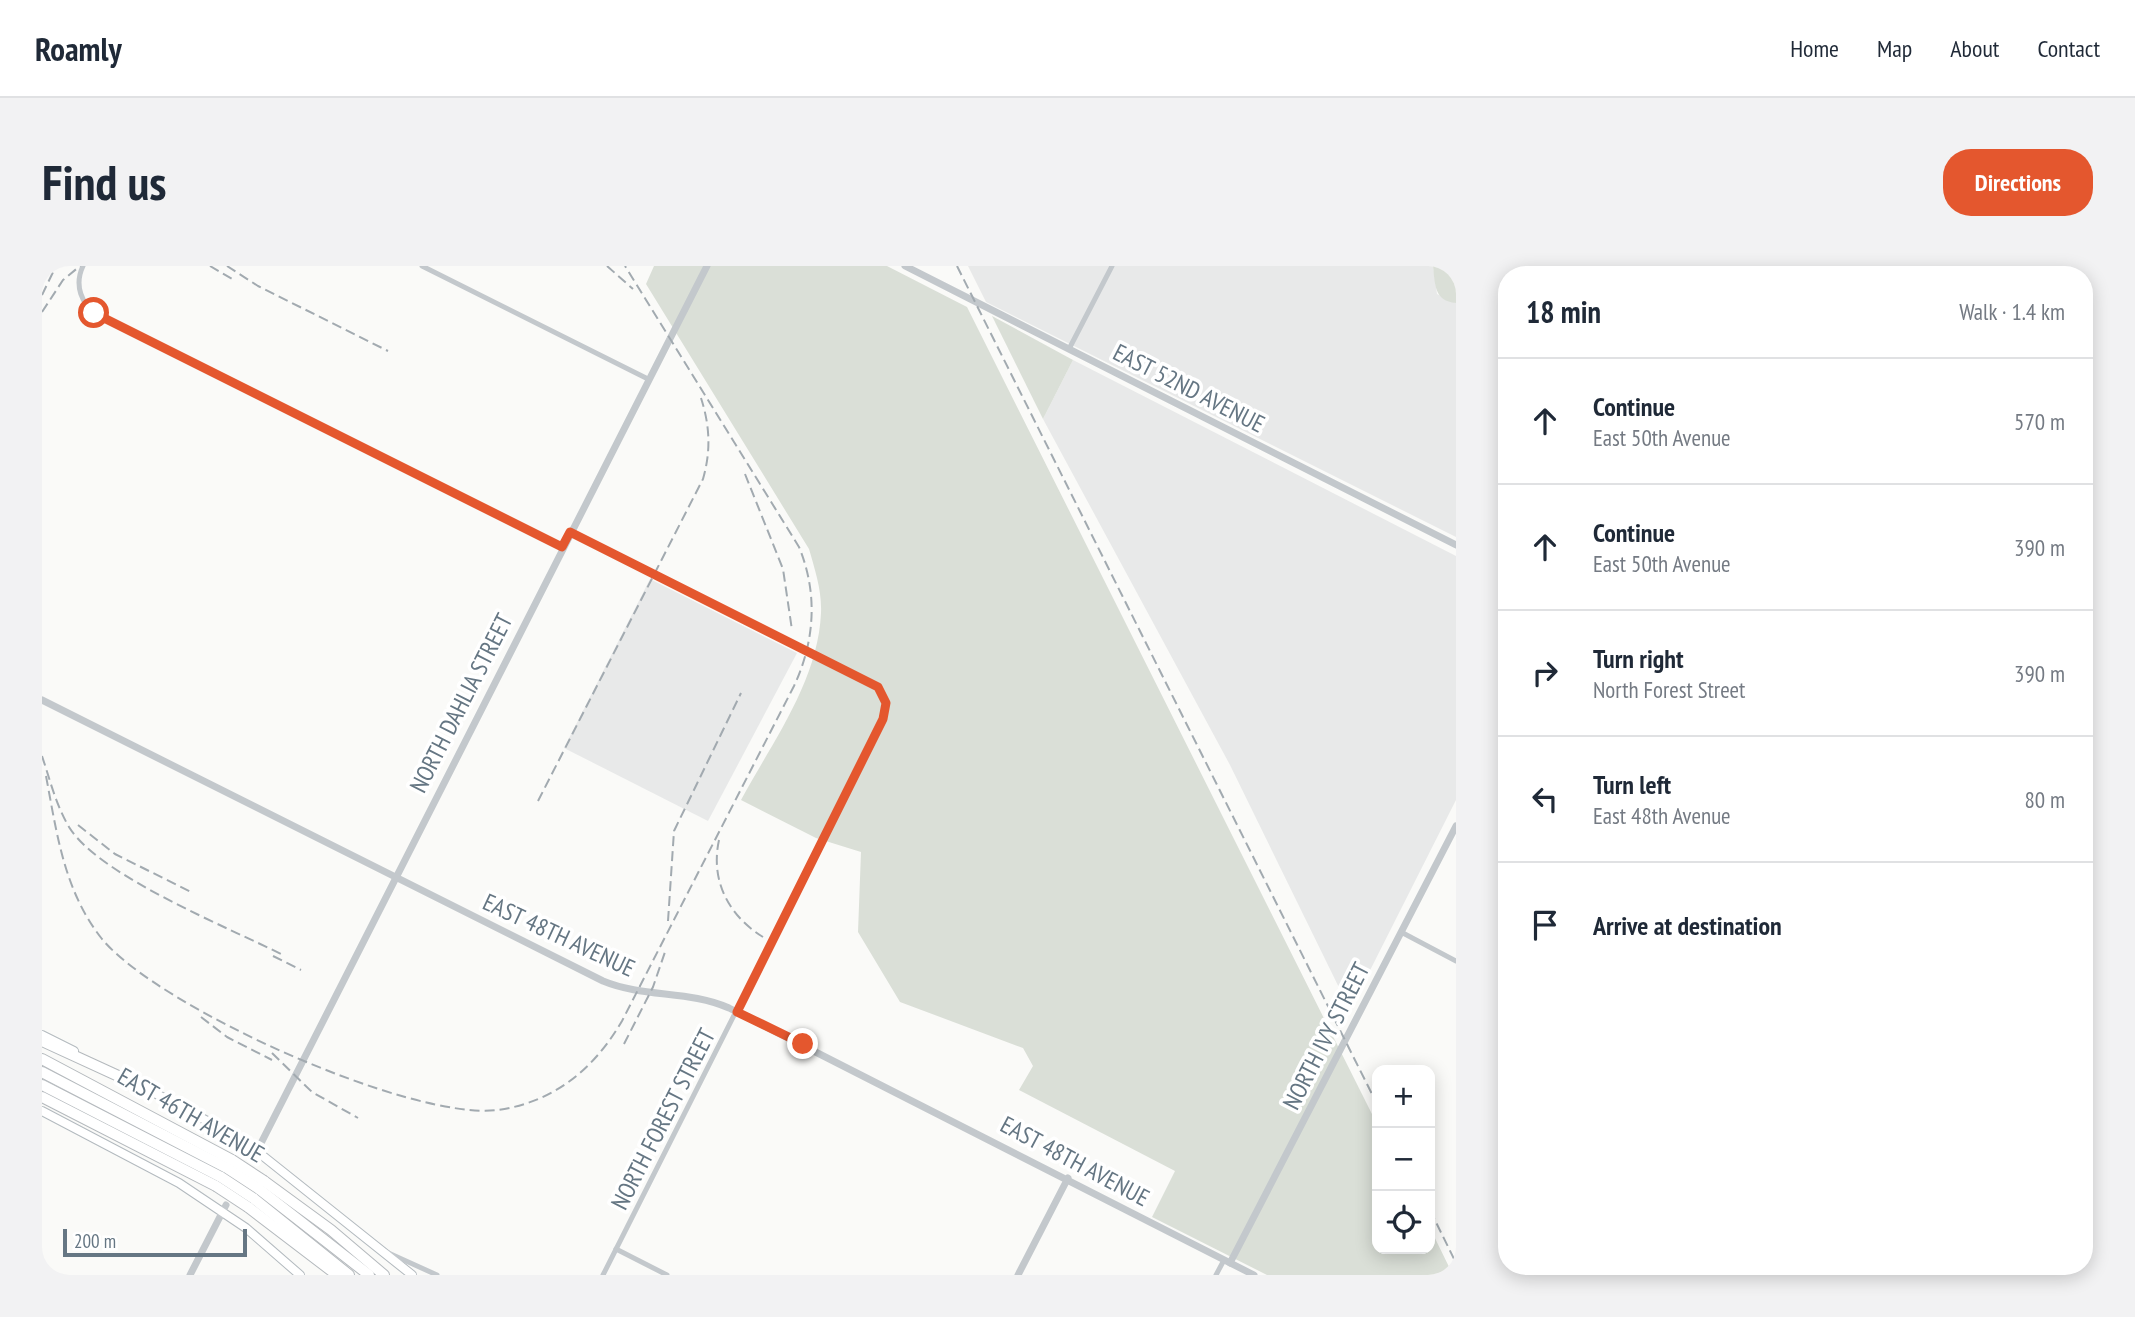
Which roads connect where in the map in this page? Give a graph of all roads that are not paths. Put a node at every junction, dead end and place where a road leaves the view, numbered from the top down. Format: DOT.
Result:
graph roads {
  1 [pos="83,266"];
  2 [pos="422,266"];
  3 [pos="707,266"];
  4 [pos="905,266"];
  5 [pos="1112,266"];
  6 [pos="1069,349"];
  7 [pos="648,379"];
  8 [pos="570,532"];
  9 [pos="1456,545"];
  10 [pos="562,547"];
  11 [pos="42,700"];
  12 [pos="1456,825"];
  13 [pos="393,878"];
  14 [pos="1401,932"];
  15 [pos="1456,961"];
  16 [pos="737,1012"];
  17 [pos="42,1035"];
  18 [pos="42,1041"];
  19 [pos="42,1059"];
  20 [pos="42,1072"];
  21 [pos="42,1085"];
  22 [pos="151,1091"];
  23 [pos="42,1097"];
  24 [pos="42,1111"];
  25 [pos="257,1150"];
  26 [pos="253,1159"];
  27 [pos="224,1173"];
  28 [pos="1068,1178"];
  29 [pos="256,1194"];
  30 [pos="224,1209"];
  31 [pos="381,1249"];
  32 [pos="616,1250"];
  33 [pos="1227,1262"];
  34 [pos="190,1275"];
  35 [pos="300,1275"];
  36 [pos="337,1275"];
  37 [pos="349,1275"];
  38 [pos="369,1275"];
  39 [pos="384,1275"];
  40 [pos="412,1275"];
  41 [pos="437,1275"];
  42 [pos="603,1275"];
  43 [pos="667,1275"];
  44 [pos="1018,1275"];
  45 [pos="1216,1275"];
  46 [pos="1254,1275"];
  1 -- 10 [label="street"];
  2 -- 7 [label="street"];
  3 -- 7 [label="street, NORTH DAHLIA STREET"];
  4 -- 6 [label="street, EAST 52ND AVENUE"];
  5 -- 6 [label="street"];
  6 -- 9 [label="street, EAST 52ND AVENUE"];
  7 -- 8 [label="street, NORTH DAHLIA STREET"];
  8 -- 10 [label="street, NORTH DAHLIA STREET"];
  8 -- 16 [label="street, NORTH FOREST STREET"];
  10 -- 13 [label="street, NORTH DAHLIA STREET"];
  11 -- 13 [label="street, EAST 48TH AVENUE"];
  12 -- 14 [label="street, NORTH IVY STREET"];
  13 -- 16 [label="street, EAST 48TH AVENUE"];
  13 -- 25 [label="street, NORTH DAHLIA STREET"];
  14 -- 15 [label="street"];
  14 -- 33 [label="street, NORTH IVY STREET"];
  16 -- 28 [label="street, EAST 48TH AVENUE"];
  16 -- 32 [label="street, NORTH FOREST STREET"];
  17 -- 22 [label="main road, EAST 46TH AVENUE"];
  18 -- 22 [label="highway"];
  19 -- 27 [label="highway"];
  20 -- 27 [label="highway"];
  21 -- 27 [label="highway"];
  22 -- 25 [label="main road, EAST 46TH AVENUE"];
  23 -- 27 [label="highway"];
  24 -- 30 [label="main road"];
  25 -- 26 [label="street, NORTH DAHLIA STREET"];
  25 -- 31 [label="main road, EAST 46TH AVENUE"];
  27 -- 29 [label="highway, bridge"];
  27 -- 29 [label="highway, bridge"];
  28 -- 33 [label="street, EAST 48TH AVENUE"];
  28 -- 44 [label="street"];
  29 -- 36 [label="highway"];
  29 -- 37 [label="highway"];
  29 -- 38 [label="highway"];
  29 -- 39 [label="highway"];
  30 -- 34 [label="street"];
  30 -- 35 [label="main road"];
  31 -- 40 [label="main road"];
  31 -- 41 [label="street, EAST 46TH AVENUE"];
  32 -- 42 [label="street, NORTH FOREST STREET"];
  32 -- 43 [label="street"];
  33 -- 45 [label="street, NORTH IVY STREET"];
  33 -- 46 [label="street, EAST 48TH AVENUE"];
}
